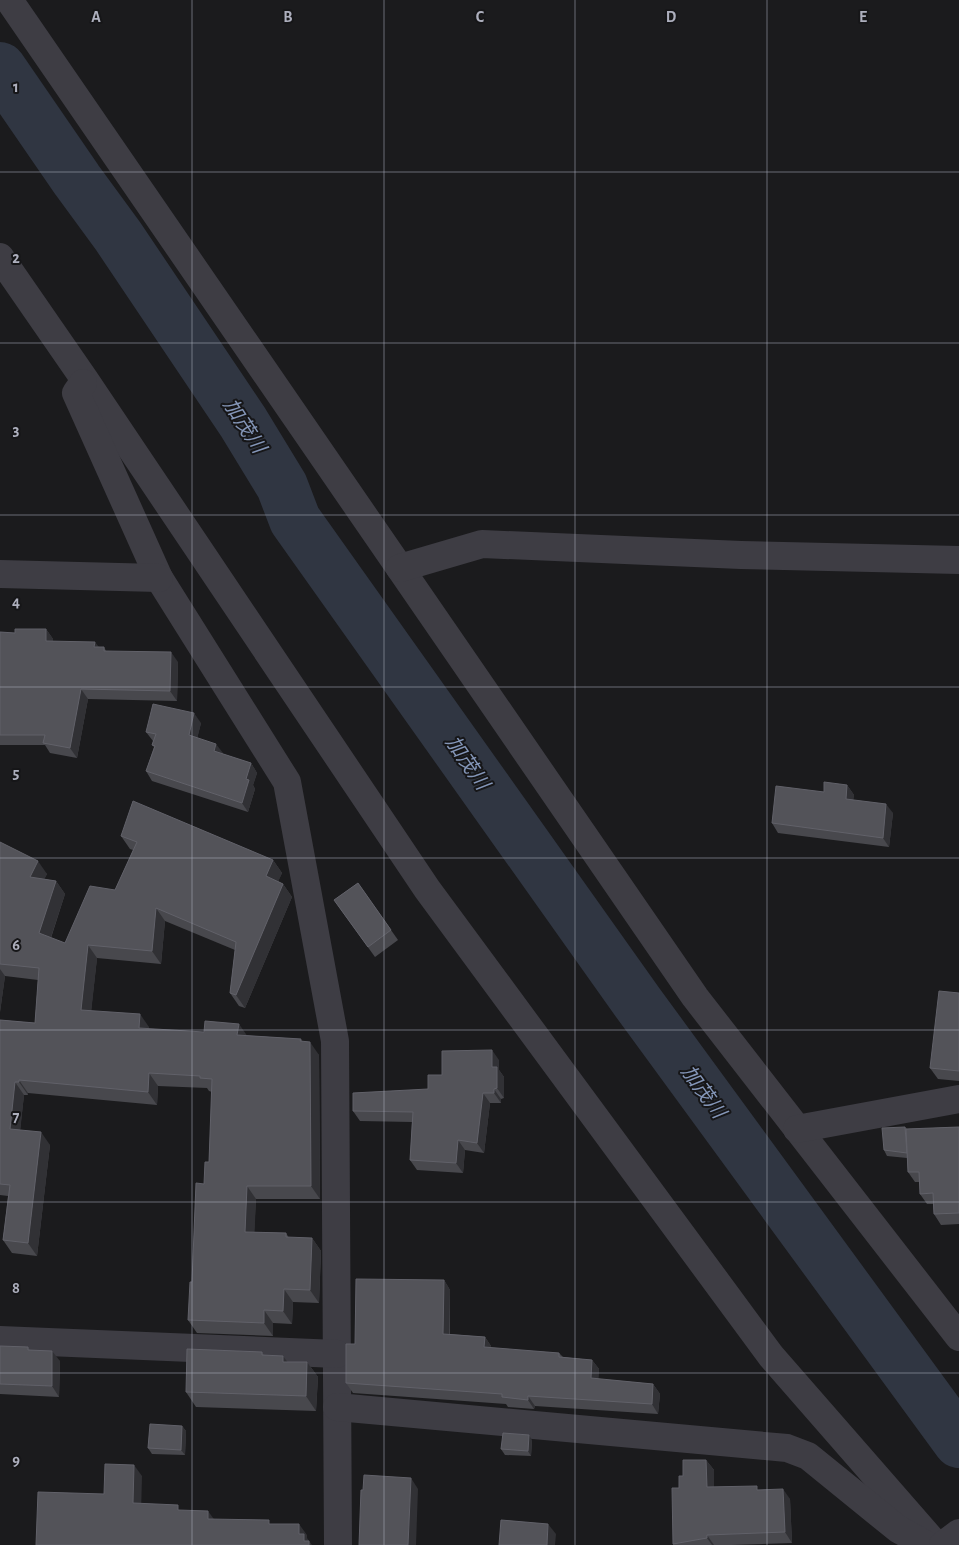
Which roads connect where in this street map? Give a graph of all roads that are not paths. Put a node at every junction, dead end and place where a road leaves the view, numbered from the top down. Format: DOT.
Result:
graph roads {
  1 [pos="8,0"];
  2 [pos="0,258"];
  3 [pos="85,380"];
  4 [pos="959,560"];
  5 [pos="400,568"];
  6 [pos="0,574"];
  7 [pos="159,578"];
  8 [pos="959,1099"];
  9 [pos="797,1129"];
  10 [pos="959,1337"];
  11 [pos="0,1340"];
  12 [pos="337,1354"];
  13 [pos="338,1407"];
  14 [pos="959,1533"];
  15 [pos="338,1545"];
  16 [pos="927,1545"];
  17 [pos="936,1545"];
  18 [pos="943,1545"];
  1 -- 5 [label="street"];
  2 -- 3 [label="street"];
  3 -- 7 [label="street"];
  3 -- 17 [label="street"];
  4 -- 5 [label="street"];
  5 -- 9 [label="street"];
  6 -- 7 [label="street"];
  7 -- 12 [label="street"];
  8 -- 9 [label="street"];
  9 -- 10 [label="street"];
  11 -- 12 [label="street"];
  12 -- 13 [label="street"];
  13 -- 15 [label="street"];
  13 -- 16 [label="street"];
  14 -- 18 [label="street"];
}
